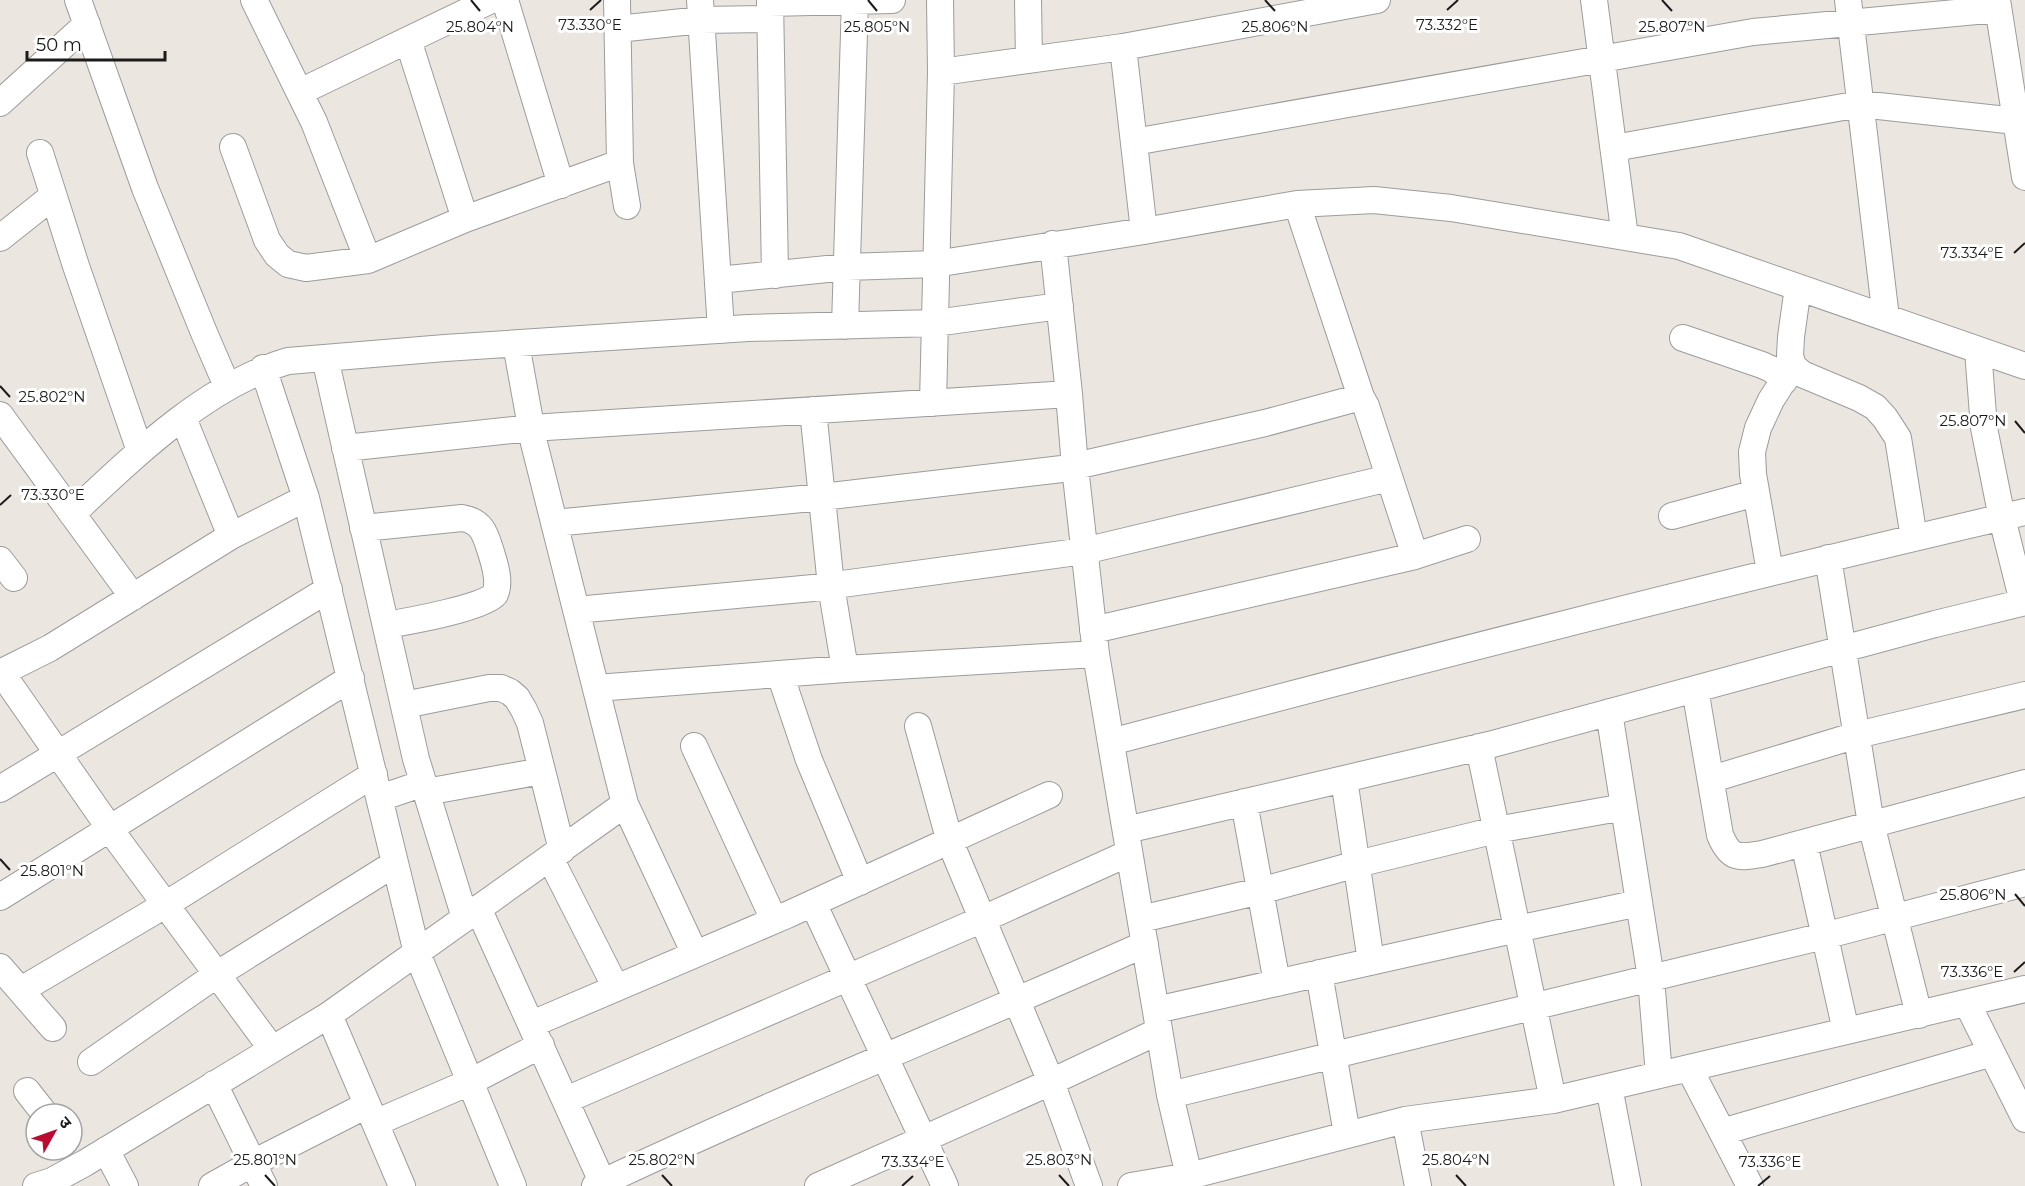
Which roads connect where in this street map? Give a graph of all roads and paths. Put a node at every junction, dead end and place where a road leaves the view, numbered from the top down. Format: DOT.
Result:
graph roads {
  1 [pos="78,0"];
  2 [pos="254,0"];
  3 [pos="505,0"];
  4 [pos="617,0"];
  5 [pos="892,0"];
  6 [pos="940,0"];
  7 [pos="1028,0"];
  8 [pos="1377,0"];
  9 [pos="1594,0"];
  10 [pos="855,1"];
  11 [pos="478,3"];
  12 [pos="1997,4"];
  13 [pos="770,8"];
  14 [pos="701,10"];
  15 [pos="1849,11"];
  16 [pos="87,24"];
  17 [pos="618,29"];
  18 [pos="408,40"];
  19 [pos="1123,47"];
  20 [pos="1602,58"];
  21 [pos="1029,60"];
  22 [pos="940,72"];
  23 [pos="300,92"];
  24 [pos="0,103"];
  25 [pos="1860,104"];
  26 [pos="2016,121"];
  27 [pos="1134,142"];
  28 [pos="233,147"];
  29 [pos="1614,148"];
  30 [pos="40,153"];
  31 [pos="620,163"];
  32 [pos="2025,177"];
  33 [pos="561,185"];
  34 [pos="53,196"];
  35 [pos="1297,204"];
  36 [pos="627,206"];
  37 [pos="465,219"];
  38 [pos="1144,231"];
  39 [pos="1625,237"];
  40 [pos="0,238"];
  41 [pos="1053,244"];
  42 [pos="368,260"];
  43 [pos="935,264"];
  44 [pos="847,267"];
  45 [pos="775,275"];
  46 [pos="718,280"];
  47 [pos="1798,287"];
  48 [pos="1060,306"];
  49 [pos="1886,318"];
  50 [pos="935,324"];
  51 [pos="845,326"];
  52 [pos="721,330"];
  53 [pos="1683,338"];
  54 [pos="516,344"];
  55 [pos="1978,350"];
  56 [pos="325,358"];
  57 [pos="2025,366"];
  58 [pos="263,368"];
  59 [pos="1788,373"];
  60 [pos="228,386"];
  61 [pos="1069,393"];
  62 [pos="1361,396"];
  63 [pos="933,403"];
  64 [pos="813,410"];
  65 [pos="0,415"];
  66 [pos="183,418"];
  67 [pos="531,428"];
  68 [pos="345,448"];
  69 [pos="140,451"];
  70 [pos="1075,467"];
  71 [pos="1389,478"];
  72 [pos="1756,493"];
  73 [pos="822,497"];
  74 [pos="306,498"];
  75 [pos="72,514"];
  76 [pos="2013,515"];
  77 [pos="1672,516"];
  78 [pos="554,523"];
  79 [pos="363,528"];
  80 [pos="231,536"];
  81 [pos="1914,538"];
  82 [pos="1467,539"];
  83 [pos="1083,551"];
  84 [pos="1415,556"];
  85 [pos="1828,558"];
  86 [pos="1770,572"];
  87 [pos="831,586"];
  88 [pos="329,589"];
  89 [pos="133,597"];
  90 [pos="2024,602"];
  91 [pos="576,610"];
  92 [pos="386,626"];
  93 [pos="1094,642"];
  94 [pos="1843,649"];
  95 [pos="845,669"];
  96 [pos="1,672"];
  97 [pos="780,674"];
  98 [pos="351,678"];
  99 [pos="596,688"];
  100 [pos="1695,688"];
  101 [pos="2025,695"];
  102 [pos="404,705"];
  103 [pos="1609,712"];
  104 [pos="918,726"];
  105 [pos="1857,735"];
  106 [pos="1111,742"];
  107 [pos="694,746"];
  108 [pos="1479,747"];
  109 [pos="57,753"];
  110 [pos="542,771"];
  111 [pos="1344,779"];
  112 [pos="1712,779"];
  113 [pos="2025,783"];
  114 [pos="377,786"];
  115 [pos="425,788"];
  116 [pos="0,789"];
  117 [pos="1049,795"];
  118 [pos="1244,802"];
  119 [pos="625,804"];
  120 [pos="1624,807"];
  121 [pos="1871,824"];
  122 [pos="110,828"];
  123 [pos="1496,830"];
  124 [pos="950,842"];
  125 [pos="1128,842"];
  126 [pos="1804,843"];
  127 [pos="556,854"];
  128 [pos="394,864"];
  129 [pos="1357,864"];
  130 [pos="860,882"];
  131 [pos="2025,883"];
  132 [pos="1260,891"];
  133 [pos="0,897"];
  134 [pos="813,903"];
  135 [pos="1639,903"];
  136 [pos="165,905"];
  137 [pos="472,913"];
  138 [pos="1895,918"];
  139 [pos="983,919"];
  140 [pos="774,920"];
  141 [pos="1517,929"];
  142 [pos="1143,932"];
  143 [pos="1824,936"];
  144 [pos="417,953"];
  145 [pos="695,954"];
  146 [pos="1371,962"];
  147 [pos="0,967"];
  148 [pos="1318,974"];
  149 [pos="216,975"];
  150 [pos="848,977"];
  151 [pos="1651,978"];
  152 [pos="1277,983"];
  153 [pos="616,988"];
  154 [pos="2025,989"];
  155 [pos="21,990"];
  156 [pos="1018,1001"];
  157 [pos="1967,1003"];
  158 [pos="1534,1007"];
  159 [pos="329,1015"];
  160 [pos="1918,1015"];
  161 [pos="1157,1021"];
  162 [pos="52,1028"];
  163 [pos="1846,1032"];
  164 [pos="537,1035"];
  165 [pos="272,1049"];
  166 [pos="1992,1053"];
  167 [pos="1334,1055"];
  168 [pos="885,1057"];
  169 [pos="91,1062"];
  170 [pos="1689,1068"];
  171 [pos="1659,1075"];
  172 [pos="470,1082"];
  173 [pos="1051,1082"];
  174 [pos="214,1084"];
  175 [pos="1608,1087"];
  176 [pos="27,1091"];
  177 [pos="1170,1095"];
  178 [pos="566,1100"];
  179 [pos="1553,1100"];
  180 [pos="36,1102"];
  181 [pos="2022,1108"];
  182 [pos="371,1114"];
  183 [pos="1406,1120"];
  184 [pos="1722,1132"];
  185 [pos="1347,1134"];
  186 [pos="923,1139"];
  187 [pos="88,1153"];
  188 [pos="253,1163"];
  189 [pos="1189,1176"];
  190 [pos="600,1185"];
  191 [pos="36,1186"];
  192 [pos="124,1186"];
  193 [pos="212,1186"];
  194 [pos="264,1186"];
  195 [pos="401,1186"];
  196 [pos="513,1186"];
  197 [pos="818,1186"];
  198 [pos="945,1186"];
  199 [pos="1089,1186"];
  200 [pos="1131,1186"];
  201 [pos="1418,1186"];
  202 [pos="1627,1186"];
  203 [pos="1750,1186"];
  1 -- 16 [label="street"];
  2 -- 23 [label="street"];
  3 -- 33 [label="street"];
  4 -- 17 [label="street"];
  5 -- 10 [label="street"];
  6 -- 22 [label="street"];
  7 -- 21 [label="street"];
  8 -- 19 [label="street"];
  9 -- 20 [label="street"];
  10 -- 13 [label="street"];
  10 -- 44 [label="street"];
  11 -- 18 [label="street"];
  12 -- 15 [label="street"];
  12 -- 26 [label="street"];
  13 -- 14 [label="street"];
  13 -- 45 [label="street"];
  14 -- 17 [label="street"];
  14 -- 46 [label="street"];
  15 -- 20 [label="street"];
  15 -- 25 [label="street"];
  16 -- 24 [label="street"];
  16 -- 60 [label="street"];
  17 -- 31 [label="street"];
  18 -- 23 [label="street"];
  18 -- 37 [label="street"];
  19 -- 21 [label="street"];
  19 -- 27 [label="street"];
  20 -- 27 [label="street"];
  20 -- 29 [label="street"];
  21 -- 22 [label="street"];
  22 -- 43 [label="street"];
  23 -- 42 [label="street"];
  25 -- 26 [label="street"];
  25 -- 29 [label="street"];
  25 -- 49 [label="street"];
  26 -- 32 [label="street"];
  27 -- 38 [label="street"];
  28 -- 42 [label="street"];
  29 -- 39 [label="street"];
  30 -- 34 [label="street"];
  31 -- 33 [label="street"];
  31 -- 36 [label="street"];
  33 -- 37 [label="street"];
  34 -- 40 [label="street"];
  34 -- 69 [label="street"];
  35 -- 38 [label="street"];
  35 -- 39 [label="street"];
  35 -- 62 [label="street"];
  37 -- 42 [label="street"];
  38 -- 41 [label="street"];
  39 -- 47 [label="street"];
  41 -- 43 [label="street"];
  41 -- 48 [label="street"];
  43 -- 44 [label="street"];
  43 -- 50 [label="street"];
  44 -- 45 [label="street"];
  44 -- 51 [label="street"];
  45 -- 46 [label="street"];
  46 -- 52 [label="street"];
  47 -- 49 [label="street"];
  47 -- 59 [label="street"];
  48 -- 50 [label="street"];
  48 -- 61 [label="street"];
  49 -- 55 [label="street"];
  50 -- 51 [label="street"];
  50 -- 63 [label="street"];
  51 -- 52 [label="street"];
  52 -- 54 [label="street"];
  53 -- 59 [label="street"];
  54 -- 56 [label="street"];
  54 -- 67 [label="street"];
  55 -- 57 [label="street"];
  55 -- 76 [label="street"];
  56 -- 58 [label="street"];
  56 -- 68 [label="street"];
  58 -- 60 [label="street"];
  58 -- 74 [label="street"];
  59 -- 72 [label="street"];
  59 -- 81 [label="street"];
  60 -- 66 [label="street"];
  61 -- 63 [label="street"];
  61 -- 70 [label="street"];
  62 -- 70 [label="street"];
  62 -- 71 [label="street"];
  63 -- 64 [label="street"];
  64 -- 67 [label="street"];
  64 -- 73 [label="street"];
  65 -- 75 [label="street"];
  66 -- 69 [label="street"];
  66 -- 80 [label="street"];
  67 -- 68 [label="street"];
  67 -- 78 [label="street"];
  68 -- 79 [label="street"];
  69 -- 75 [label="street"];
  70 -- 73 [label="street"];
  70 -- 83 [label="street"];
  71 -- 83 [label="street"];
  71 -- 84 [label="street"];
  72 -- 77 [label="street"];
  72 -- 86 [label="street"];
  73 -- 78 [label="street"];
  73 -- 87 [label="street"];
  74 -- 80 [label="street"];
  74 -- 88 [label="street"];
  75 -- 89 [label="street"];
  76 -- 81 [label="street"];
  76 -- 90 [label="street"];
  78 -- 91 [label="street"];
  79 -- 92 [label="street"];
  79 -- 92 [label="street"];
  80 -- 89 [label="street"];
  81 -- 85 [label="street"];
  82 -- 84 [label="street"];
  83 -- 87 [label="street"];
  83 -- 93 [label="street"];
  84 -- 93 [label="street"];
  85 -- 86 [label="street"];
  85 -- 94 [label="street"];
  86 -- 106 [label="street"];
  87 -- 91 [label="street"];
  87 -- 95 [label="street"];
  88 -- 98 [label="street"];
  88 -- 109 [label="street"];
  89 -- 96 [label="street"];
  90 -- 94 [label="street"];
  91 -- 99 [label="street"];
  92 -- 102 [label="street"];
  93 -- 95 [label="street"];
  93 -- 106 [label="street"];
  94 -- 100 [label="street"];
  94 -- 105 [label="street"];
  95 -- 97 [label="street"];
  96 -- 109 [label="street"];
  97 -- 99 [label="street"];
  97 -- 130 [label="street"];
  98 -- 114 [label="street"];
  98 -- 122 [label="street"];
  99 -- 119 [label="street"];
  100 -- 103 [label="street"];
  100 -- 112 [label="street"];
  101 -- 105 [label="street"];
  102 -- 110 [label="street"];
  102 -- 115 [label="street"];
  103 -- 108 [label="street"];
  103 -- 120 [label="street"];
  104 -- 124 [label="street"];
  105 -- 112 [label="street"];
  105 -- 121 [label="street"];
  106 -- 125 [label="street"];
  107 -- 140 [label="street"];
  108 -- 111 [label="street"];
  108 -- 123 [label="street"];
  109 -- 116 [label="street"];
  109 -- 122 [label="street"];
  110 -- 115 [label="street"];
  110 -- 127 [label="street"];
  111 -- 118 [label="street"];
  111 -- 129 [label="street"];
  112 -- 126 [label="street"];
  113 -- 121 [label="street"];
  114 -- 115 [label="street"];
  114 -- 128 [label="street"];
  114 -- 136 [label="street"];
  115 -- 137 [label="street"];
  117 -- 124 [label="street"];
  118 -- 125 [label="street"];
  118 -- 132 [label="street"];
  119 -- 127 [label="street"];
  119 -- 145 [label="street"];
  120 -- 123 [label="street"];
  120 -- 135 [label="street"];
  121 -- 126 [label="street"];
  121 -- 138 [label="street"];
  122 -- 133 [label="street"];
  122 -- 136 [label="street"];
  123 -- 129 [label="street"];
  123 -- 141 [label="street"];
  124 -- 130 [label="street"];
  124 -- 139 [label="street"];
  125 -- 139 [label="street"];
  125 -- 142 [label="street"];
  126 -- 143 [label="street"];
  127 -- 137 [label="street"];
  127 -- 153 [label="street"];
  128 -- 144 [label="street"];
  128 -- 149 [label="street"];
  129 -- 132 [label="street"];
  129 -- 146 [label="street"];
  130 -- 134 [label="street"];
  131 -- 138 [label="street"];
  132 -- 142 [label="street"];
  132 -- 152 [label="street"];
  134 -- 140 [label="street"];
  134 -- 150 [label="street"];
  135 -- 141 [label="street"];
  135 -- 151 [label="street"];
  136 -- 149 [label="street"];
  136 -- 155 [label="street"];
  137 -- 144 [label="street"];
  137 -- 164 [label="street"];
  138 -- 143 [label="street"];
  138 -- 160 [label="street"];
  139 -- 150 [label="street"];
  139 -- 156 [label="street"];
  140 -- 145 [label="street"];
  141 -- 146 [label="street"];
  141 -- 158 [label="street"];
  142 -- 156 [label="street"];
  142 -- 161 [label="street"];
  143 -- 151 [label="street"];
  143 -- 163 [label="street"];
  144 -- 159 [label="street"];
  144 -- 172 [label="street"];
  145 -- 153 [label="street"];
  146 -- 148 [label="street"];
  147 -- 155 [label="street"];
  148 -- 152 [label="street"];
  148 -- 167 [label="street"];
  149 -- 165 [label="street"];
  149 -- 169 [label="street"];
  150 -- 168 [label="street"];
  150 -- 178 [label="street"];
  151 -- 158 [label="street"];
  151 -- 171 [label="street"];
  152 -- 161 [label="street"];
  153 -- 164 [label="street"];
  154 -- 157 [label="street"];
  155 -- 162 [label="street"];
  156 -- 168 [label="street"];
  156 -- 173 [label="street"];
  157 -- 160 [label="street"];
  157 -- 166 [label="street"];
  158 -- 167 [label="street"];
  158 -- 179 [label="street"];
  159 -- 165 [label="street"];
  159 -- 182 [label="street"];
  160 -- 163 [label="street"];
  161 -- 173 [label="street"];
  161 -- 177 [label="street"];
  163 -- 170 [label="street"];
  164 -- 172 [label="street"];
  164 -- 178 [label="street"];
  165 -- 174 [label="street"];
  166 -- 181 [label="street"];
  166 -- 184 [label="street"];
  167 -- 177 [label="street"];
  167 -- 185 [label="street"];
  168 -- 186 [label="street"];
  168 -- 190 [label="street"];
  170 -- 171 [label="street"];
  170 -- 184 [label="street"];
  171 -- 175 [label="street"];
  172 -- 182 [label="street"];
  172 -- 196 [label="street"];
  173 -- 186 [label="street"];
  173 -- 199 [label="street"];
  174 -- 187 [label="street"];
  174 -- 188 [label="street"];
  175 -- 179 [label="street"];
  175 -- 202 [label="street"];
  176 -- 180 [label="street"];
  177 -- 189 [label="street"];
  178 -- 190 [label="street"];
  179 -- 183 [label="street"];
  182 -- 188 [label="street"];
  182 -- 195 [label="street"];
  183 -- 185 [label="street"];
  183 -- 201 [label="street"];
  184 -- 203 [label="street"];
  185 -- 189 [label="street"];
  186 -- 197 [label="street"];
  186 -- 198 [label="street"];
  187 -- 191 [label="street"];
  187 -- 192 [label="street"];
  188 -- 193 [label="street"];
  188 -- 194 [label="street"];
  189 -- 200 [label="street"];
}
